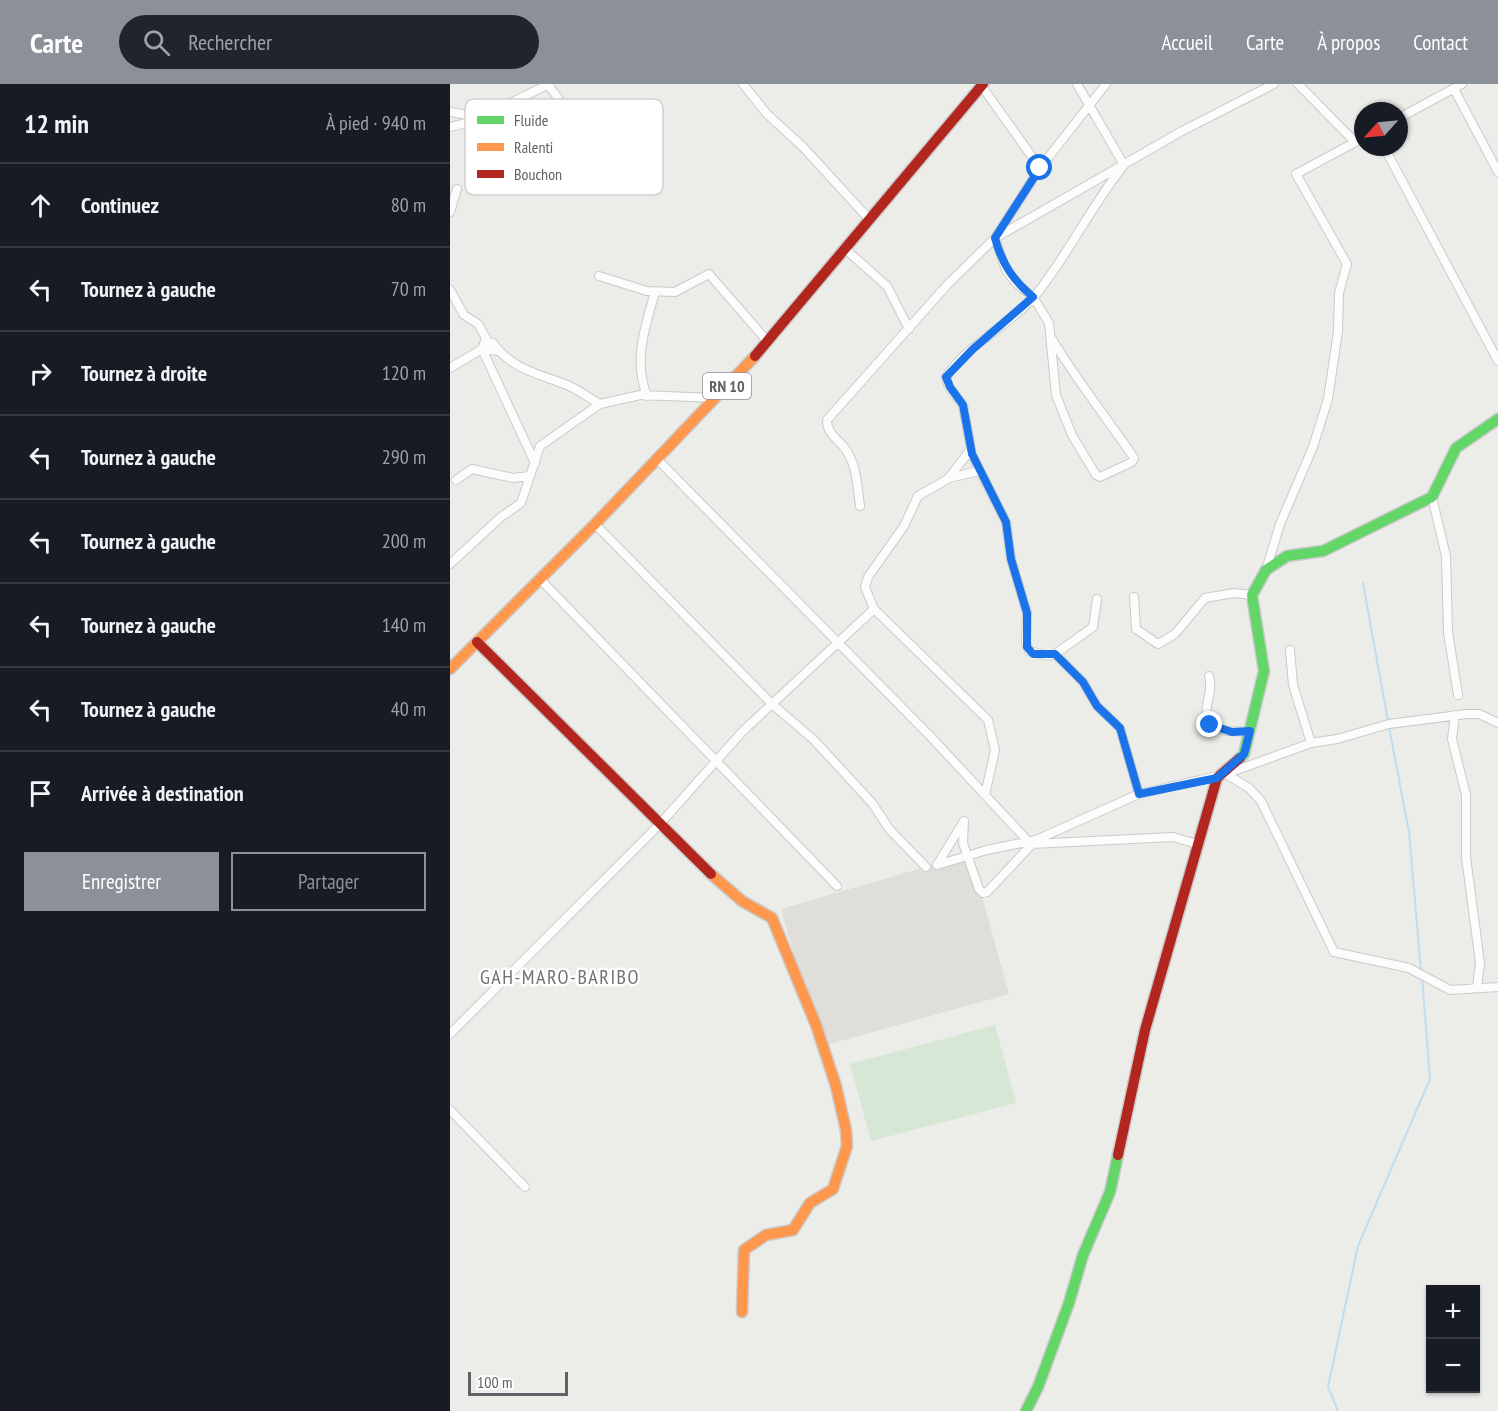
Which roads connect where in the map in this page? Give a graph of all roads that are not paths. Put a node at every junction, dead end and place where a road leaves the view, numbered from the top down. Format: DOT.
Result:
graph roads {
  1 [pos="743,84"];
  2 [pos="1077,84"];
  3 [pos="1106,84"];
  4 [pos="1274,84"];
  5 [pos="1298,84"];
  6 [pos="1462,84"];
  7 [pos="549,85"];
  8 [pos="982,85"];
  9 [pos="1454,89"];
  10 [pos="519,99"];
  11 [pos="560,99"];
  12 [pos="1088,104"];
  13 [pos="450,112"];
  14 [pos="1408,113"];
  15 [pos="465,114"];
  16 [pos="465,124"];
  17 [pos="450,126"];
  18 [pos="1354,135"];
  19 [pos="1354,143"];
  20 [pos="1389,156"];
  21 [pos="1124,165"];
  22 [pos="1040,168"];
  23 [pos="1498,172"];
  24 [pos="456,189"];
  25 [pos="450,212"];
  26 [pos="869,219"];
  27 [pos="995,238"];
  28 [pos="844,248"];
  29 [pos="599,276"];
  30 [pos="450,290"];
  31 [pos="655,292"];
  32 [pos="1033,297"];
  33 [pos="909,329"];
  34 [pos="1052,339"];
  35 [pos="768,342"];
  36 [pos="484,345"];
  37 [pos="1498,361"];
  38 [pos="450,368"];
  39 [pos="647,396"];
  40 [pos="716,398"];
  41 [pos="600,404"];
  42 [pos="1498,419"];
  43 [pos="971,449"];
  44 [pos="657,459"];
  45 [pos="535,463"];
  46 [pos="979,471"];
  47 [pos="529,476"];
  48 [pos="948,479"];
  49 [pos="456,480"];
  50 [pos="1432,497"];
  51 [pos="860,506"];
  52 [pos="595,524"];
  53 [pos="450,564"];
  54 [pos="1266,570"];
  55 [pos="540,579"];
  56 [pos="1252,596"];
  57 [pos="1134,597"];
  58 [pos="1097,599"];
  59 [pos="874,609"];
  60 [pos="477,642"];
  61 [pos="839,644"];
  62 [pos="1290,650"];
  63 [pos="1055,654"];
  64 [pos="450,668"];
  65 [pos="1209,676"];
  66 [pos="1458,695"];
  67 [pos="772,704"];
  68 [pos="1455,715"];
  69 [pos="1497,720"];
  70 [pos="1250,731"];
  71 [pos="1311,743"];
  72 [pos="715,760"];
  73 [pos="1222,776"];
  74 [pos="1139,794"];
  75 [pos="985,795"];
  76 [pos="659,825"];
  77 [pos="1032,842"];
  78 [pos="1197,844"];
  79 [pos="968,857"];
  80 [pos="927,867"];
  81 [pos="837,886"];
  82 [pos="1477,987"];
  83 [pos="1498,987"];
  84 [pos="450,1034"];
  85 [pos="450,1110"];
  86 [pos="525,1187"];
  87 [pos="742,1312"];
  88 [pos="1026,1411"];
  1 -- 26 [label="street"];
  2 -- 12 [label="street"];
  3 -- 12 [label="street"];
  4 -- 21 [label="street"];
  5 -- 18 [label="street"];
  6 -- 9 [label="street"];
  7 -- 10 [label="street"];
  7 -- 11 [label="street"];
  8 -- 22 [label="street"];
  8 -- 26 [label="street, RN 10"];
  9 -- 14 [label="street"];
  9 -- 23 [label="street"];
  12 -- 21 [label="street"];
  12 -- 22 [label="street"];
  13 -- 15 [label="street"];
  16 -- 17 [label="street"];
  19 -- 54 [label="street"];
  20 -- 37 [label="street"];
  21 -- 27 [label="street"];
  21 -- 32 [label="street"];
  22 -- 27 [label="street"];
  24 -- 25 [label="street"];
  26 -- 28 [label="street, RN 10"];
  27 -- 32 [label="street"];
  27 -- 33 [label="street"];
  28 -- 33 [label="street"];
  28 -- 35 [label="street, RN 10"];
  29 -- 31 [label="street"];
  30 -- 36 [label="street"];
  31 -- 35 [label="street"];
  31 -- 39 [label="street"];
  32 -- 34 [label="street"];
  32 -- 43 [label="street"];
  33 -- 51 [label="street"];
  34 -- 34 [label="street"];
  35 -- 40 [label="street, RN 10"];
  36 -- 38 [label="street"];
  36 -- 41 [label="street"];
  36 -- 45 [label="street"];
  39 -- 40 [label="street"];
  39 -- 41 [label="street"];
  40 -- 44 [label="street, RN 10"];
  41 -- 45 [label="street"];
  42 -- 50 [label="street"];
  43 -- 46 [label="street"];
  43 -- 48 [label="street"];
  44 -- 52 [label="street, RN 10"];
  44 -- 61 [label="street"];
  45 -- 47 [label="street"];
  46 -- 48 [label="street"];
  46 -- 63 [label="street"];
  47 -- 49 [label="street"];
  47 -- 53 [label="street"];
  48 -- 59 [label="street"];
  50 -- 54 [label="street"];
  50 -- 66 [label="street"];
  52 -- 55 [label="street, RN 10"];
  52 -- 67 [label="street"];
  54 -- 56 [label="street"];
  55 -- 60 [label="street, RN 10"];
  55 -- 72 [label="street"];
  56 -- 57 [label="street"];
  56 -- 70 [label="street"];
  58 -- 63 [label="street"];
  59 -- 61 [label="street"];
  59 -- 75 [label="street"];
  60 -- 64 [label="street, RN 10"];
  60 -- 76 [label="street"];
  61 -- 67 [label="street"];
  61 -- 75 [label="street"];
  62 -- 71 [label="street"];
  63 -- 74 [label="street"];
  65 -- 70 [label="street"];
  67 -- 72 [label="street"];
  67 -- 80 [label="street"];
  68 -- 69 [label="street"];
  68 -- 71 [label="street"];
  68 -- 82 [label="street"];
  70 -- 73 [label="street"];
  71 -- 73 [label="street"];
  72 -- 76 [label="street"];
  72 -- 81 [label="street"];
  73 -- 74 [label="street"];
  73 -- 78 [label="street"];
  73 -- 82 [label="street"];
  74 -- 77 [label="street"];
  75 -- 77 [label="street"];
  76 -- 84 [label="street"];
  76 -- 87 [label="street"];
  77 -- 78 [label="street"];
  77 -- 79 [label="street"];
  77 -- 79 [label="street"];
  78 -- 88 [label="street"];
  79 -- 79 [label="street"];
  82 -- 83 [label="street"];
  85 -- 86 [label="street"];
}
